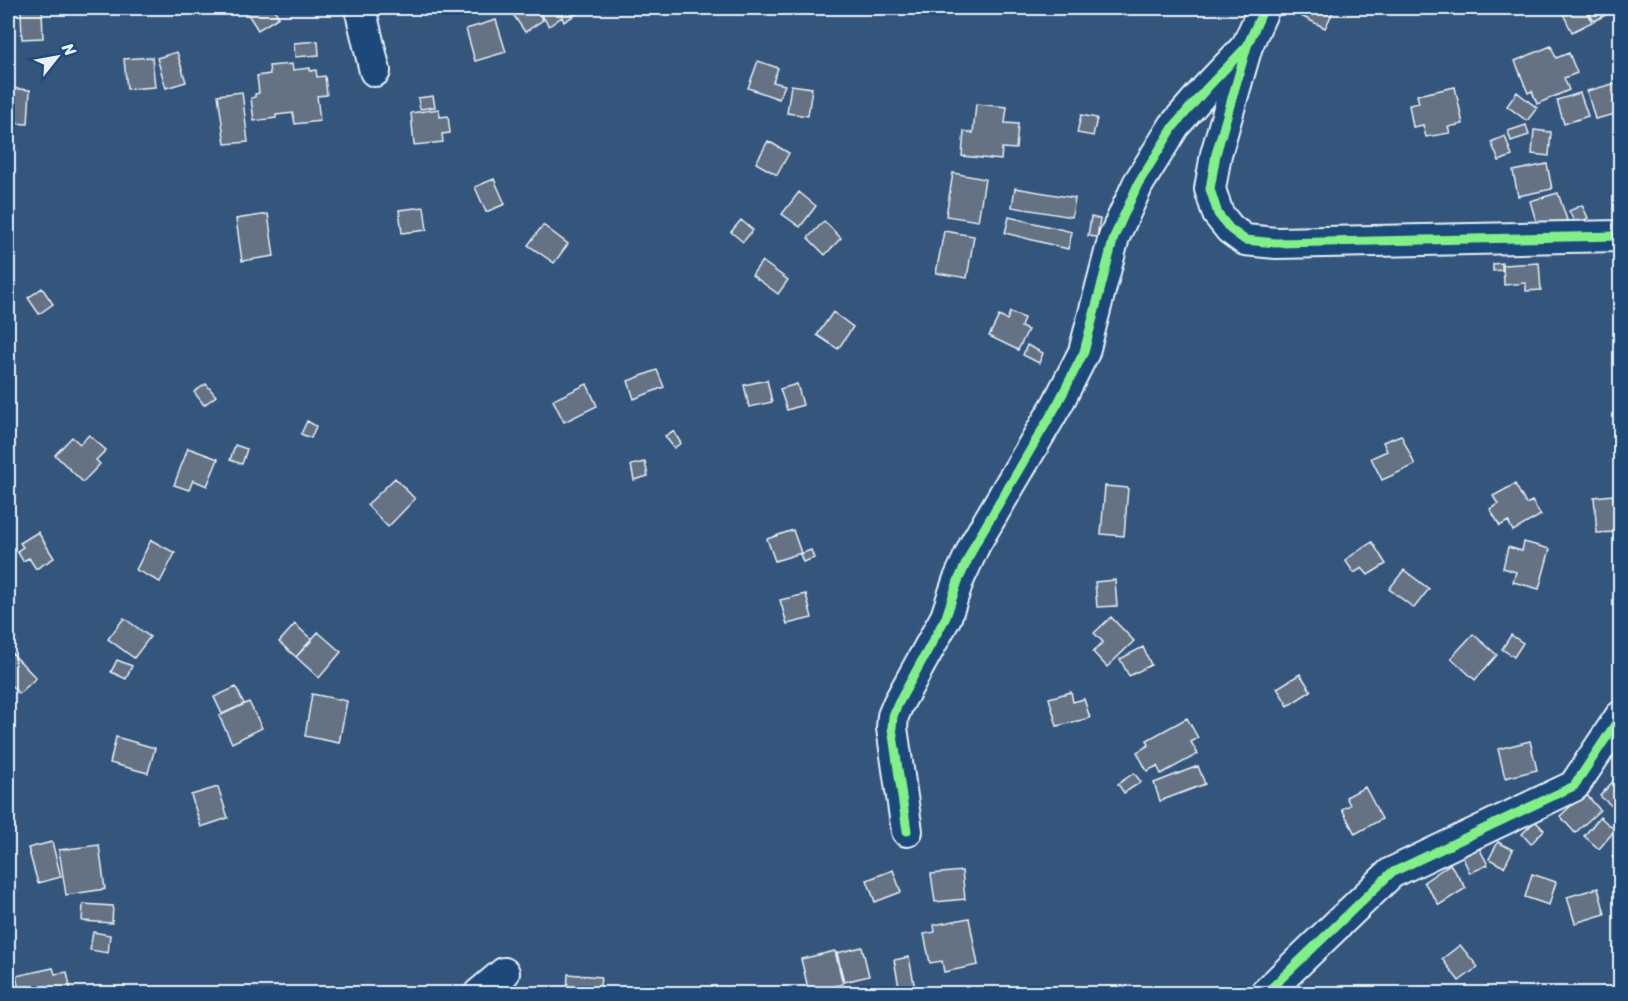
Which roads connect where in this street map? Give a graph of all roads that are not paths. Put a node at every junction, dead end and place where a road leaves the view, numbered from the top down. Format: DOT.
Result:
graph roads {
  1 [pos="360,8"];
  2 [pos="1264,8"];
  3 [pos="1247,46"];
  4 [pos="375,70"];
  5 [pos="1620,236"];
  6 [pos="1620,717"];
  7 [pos="907,831"];
  8 [pos="504,973"];
  9 [pos="479,993"];
  10 [pos="1265,993"];
  1 -- 4 [label="street"];
  2 -- 3 [label="street"];
  3 -- 5 [label="street"];
  3 -- 7 [label="street"];
  6 -- 10 [label="street"];
  8 -- 9 [label="street"];
}
